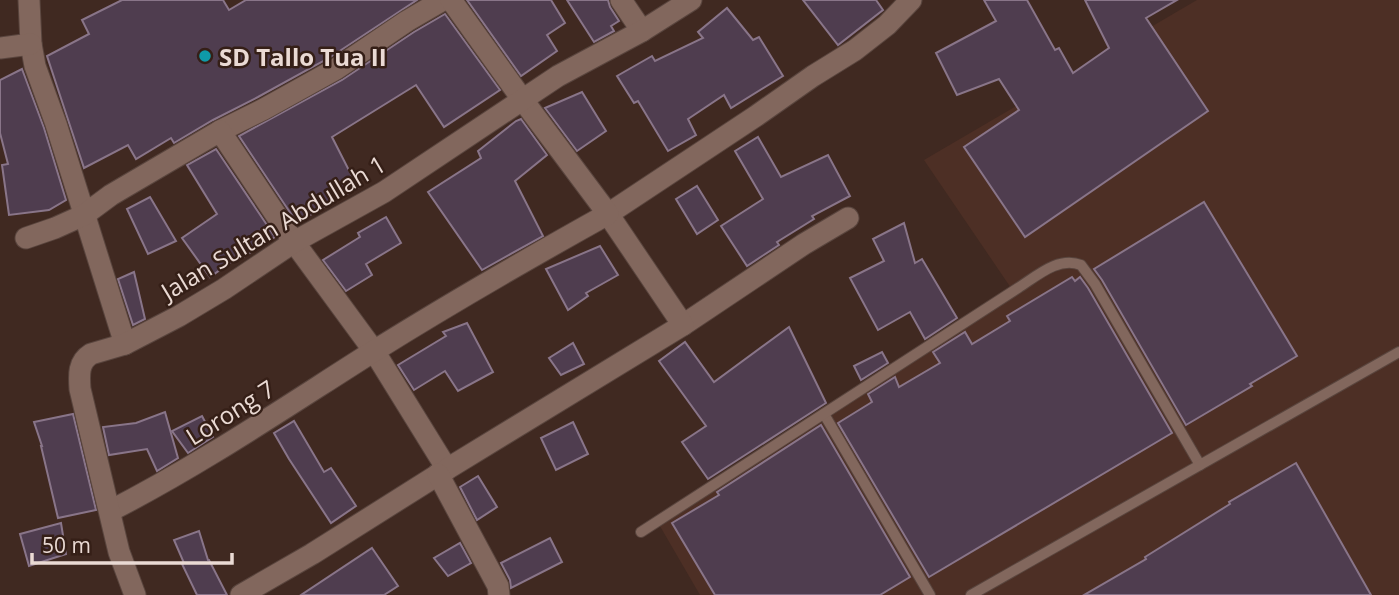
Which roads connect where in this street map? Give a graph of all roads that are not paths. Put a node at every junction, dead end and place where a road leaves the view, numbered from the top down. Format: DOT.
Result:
graph roads {
  1 [pos="29,0"];
  2 [pos="443,0"];
  3 [pos="451,0"];
  4 [pos="621,0"];
  5 [pos="691,0"];
  6 [pos="911,0"];
  7 [pos="642,31"];
  8 [pos="31,44"];
  9 [pos="0,48"];
  10 [pos="522,99"];
  11 [pos="220,131"];
  12 [pos="608,214"];
  13 [pos="84,215"];
  14 [pos="848,218"];
  15 [pos="26,238"];
  16 [pos="294,242"];
  17 [pos="683,325"];
  18 [pos="125,344"];
  19 [pos="374,351"];
  20 [pos="1399,352"];
  21 [pos="824,414"];
  22 [pos="1199,465"];
  23 [pos="443,472"];
  24 [pos="110,511"];
  25 [pos="640,532"];
  26 [pos="135,595"];
  27 [pos="241,595"];
  28 [pos="499,595"];
  29 [pos="930,595"];
  30 [pos="971,595"];
  1 -- 8 [label="street"];
  2 -- 11 [label="street"];
  3 -- 10 [label="street"];
  4 -- 7 [label="street"];
  5 -- 7 [label="street, Jalan Sultan Abdullah 1"];
  6 -- 12 [label="street, Lorong 7"];
  7 -- 10 [label="street, Jalan Sultan Abdullah 1"];
  8 -- 9 [label="street"];
  8 -- 13 [label="street"];
  10 -- 12 [label="street"];
  10 -- 16 [label="street, Jalan Sultan Abdullah 1"];
  11 -- 13 [label="street"];
  11 -- 16 [label="street"];
  12 -- 17 [label="street"];
  12 -- 19 [label="street, Lorong 7"];
  13 -- 15 [label="street"];
  13 -- 18 [label="street"];
  14 -- 17 [label="street"];
  16 -- 18 [label="street, Jalan Sultan Abdullah 1"];
  16 -- 19 [label="street"];
  17 -- 23 [label="street"];
  18 -- 24 [label="street, Jalan Sultan Abdullah 1"];
  19 -- 23 [label="street"];
  19 -- 24 [label="street, Lorong 7"];
  20 -- 22 [label="lane"];
  21 -- 22 [label="lane"];
  21 -- 25 [label="lane"];
  21 -- 29 [label="lane"];
  22 -- 30 [label="lane"];
  23 -- 27 [label="street"];
  23 -- 28 [label="street"];
  24 -- 26 [label="street, Jalan Sultan Abdullah 1"];
}
